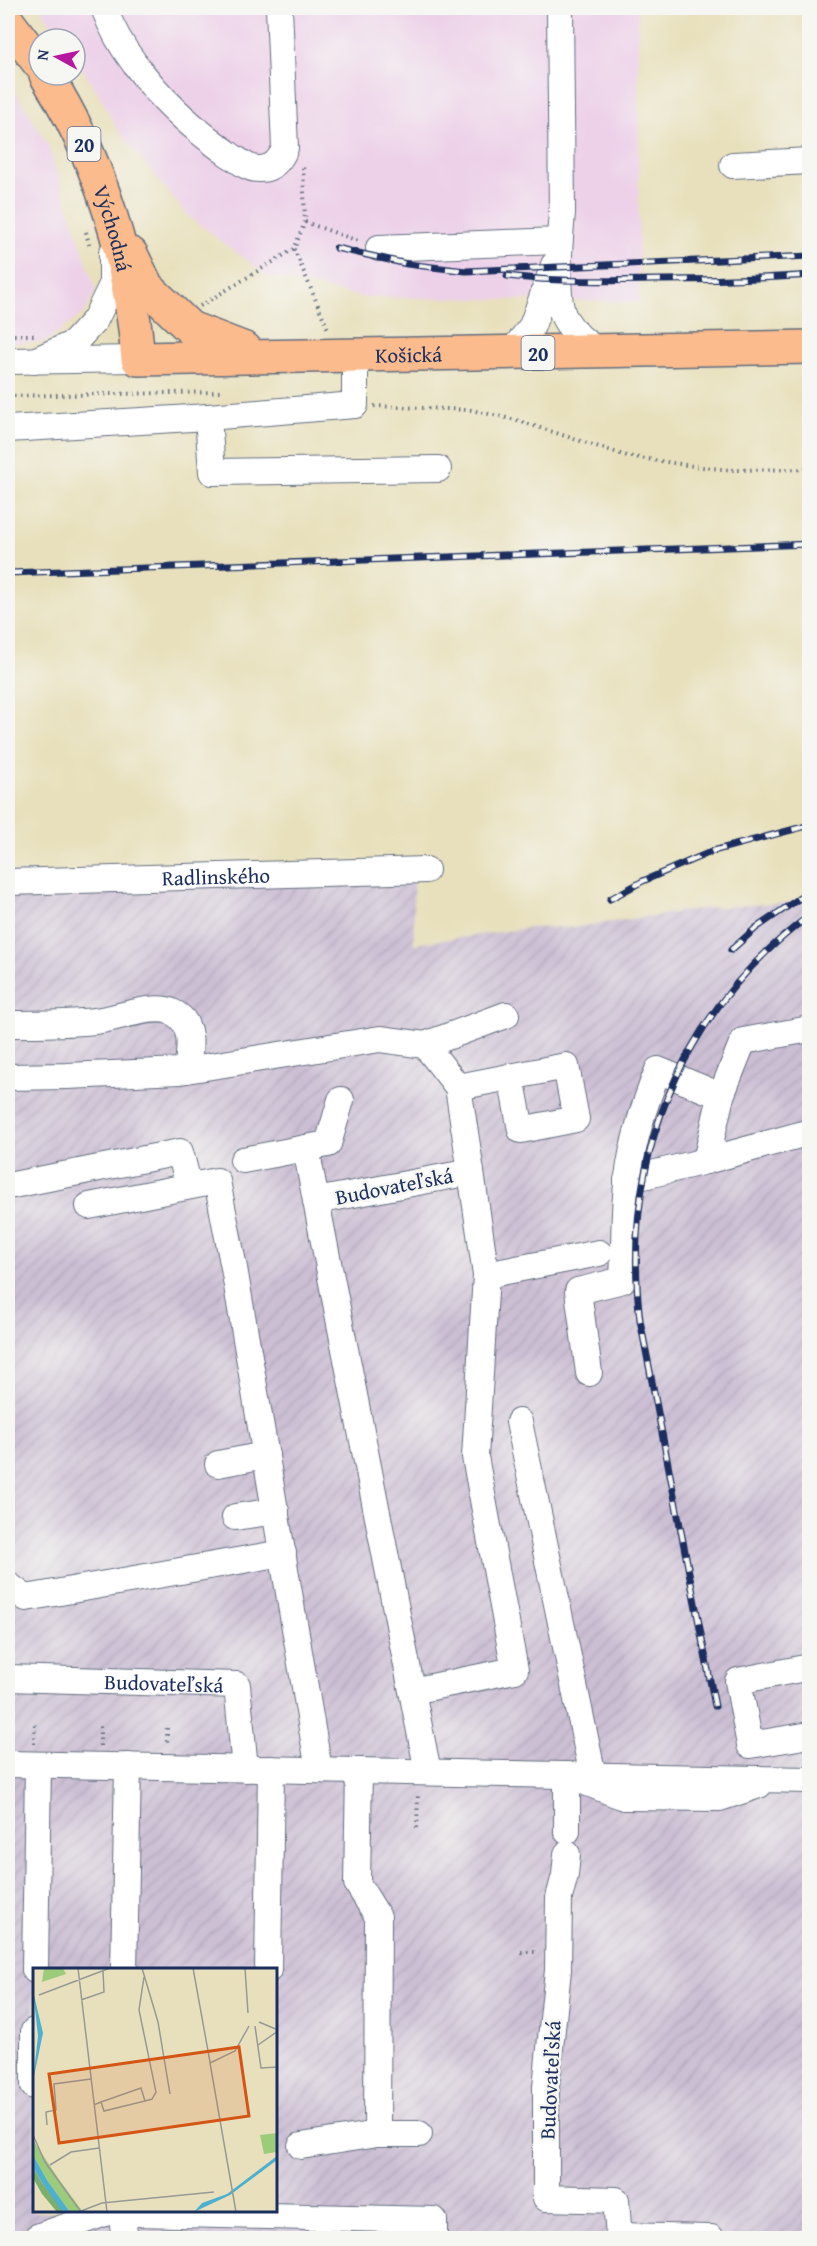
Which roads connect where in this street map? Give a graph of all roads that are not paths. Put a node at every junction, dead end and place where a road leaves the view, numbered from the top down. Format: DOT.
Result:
graph roads {
  1 [pos="104,8"];
  2 [pos="279,8"];
  3 [pos="560,8"];
  4 [pos="8,22"];
  5 [pos="27,47"];
  6 [pos="54,87"];
  7 [pos="810,161"];
  8 [pos="733,165"];
  9 [pos="98,221"];
  10 [pos="559,242"];
  11 [pos="379,248"];
  12 [pos="810,347"];
  13 [pos="598,351"];
  14 [pos="511,353"];
  15 [pos="355,356"];
  16 [pos="267,357"];
  17 [pos="138,359"];
  18 [pos="8,361"];
  19 [pos="34,361"];
  20 [pos="208,417"];
  21 [pos="8,429"];
  22 [pos="438,469"];
  23 [pos="426,870"];
  24 [pos="8,882"];
  25 [pos="506,1015"];
  26 [pos="8,1024"];
  27 [pos="810,1029"];
  28 [pos="425,1045"];
  29 [pos="187,1070"];
  30 [pos="8,1077"];
  31 [pos="510,1077"];
  32 [pos="458,1087"];
  33 [pos="722,1096"];
  34 [pos="341,1100"];
  35 [pos="810,1132"];
  36 [pos="306,1148"];
  37 [pos="243,1160"];
  38 [pos="706,1161"];
  39 [pos="471,1172"];
  40 [pos="627,1180"];
  41 [pos="8,1186"];
  42 [pos="189,1186"];
  43 [pos="316,1201"];
  44 [pos="89,1206"];
  45 [pos="599,1252"];
  46 [pos="486,1275"];
  47 [pos="589,1373"];
  48 [pos="519,1422"];
  49 [pos="266,1455"];
  50 [pos="218,1464"];
  51 [pos="276,1511"];
  52 [pos="234,1517"];
  53 [pos="282,1553"];
  54 [pos="8,1585"];
  55 [pos="810,1667"];
  56 [pos="8,1678"];
  57 [pos="412,1691"];
  58 [pos="810,1735"];
  59 [pos="36,1756"];
  60 [pos="8,1764"];
  61 [pos="128,1766"];
  62 [pos="245,1768"];
  63 [pos="271,1769"];
  64 [pos="319,1770"];
  65 [pos="359,1771"];
  66 [pos="424,1772"];
  67 [pos="567,1775"];
  68 [pos="593,1776"];
  69 [pos="778,1779"];
  70 [pos="810,1780"];
  71 [pos="35,1968"];
  72 [pos="124,1968"];
  73 [pos="268,1968"];
  74 [pos="376,2133"];
  75 [pos="419,2134"];
  76 [pos="301,2146"];
  77 [pos="103,2213"];
  78 [pos="122,2213"];
  79 [pos="136,2213"];
  80 [pos="352,2228"];
  81 [pos="619,2237"];
  82 [pos="37,2238"];
  83 [pos="125,2238"];
  84 [pos="434,2238"];
  85 [pos="711,2238"];
  1 -- 2 [label="street"];
  3 -- 10 [label="street"];
  4 -- 5 [label="main road"];
  6 -- 9 [label="main road, Východná / 20"];
  7 -- 8 [label="street"];
  9 -- 16 [label="main road"];
  9 -- 17 [label="main road, Východná / 20"];
  9 -- 19 [label="street"];
  10 -- 11 [label="street"];
  10 -- 13 [label="street"];
  10 -- 14 [label="street"];
  12 -- 13 [label="main road, Košická / 20"];
  13 -- 14 [label="main road, Košická / 20"];
  14 -- 15 [label="main road, Košická / 20"];
  15 -- 16 [label="main road, Košická / 20"];
  15 -- 20 [label="street"];
  16 -- 17 [label="main road, Košická / 20"];
  17 -- 19 [label="street, Košická"];
  18 -- 19 [label="street, Košická"];
  20 -- 21 [label="street"];
  20 -- 22 [label="street"];
  23 -- 24 [label="street, Radlinského"];
  25 -- 28 [label="street"];
  26 -- 29 [label="street"];
  27 -- 33 [label="street"];
  28 -- 29 [label="street"];
  28 -- 32 [label="street"];
  29 -- 30 [label="street"];
  31 -- 32 [label="street"];
  32 -- 39 [label="street"];
  33 -- 38 [label="street"];
  33 -- 40 [label="street"];
  34 -- 36 [label="street"];
  35 -- 38 [label="street"];
  36 -- 37 [label="street"];
  36 -- 43 [label="street"];
  38 -- 40 [label="street"];
  39 -- 43 [label="street, Budovateľská"];
  39 -- 46 [label="street, Budovateľská"];
  40 -- 47 [label="street"];
  41 -- 42 [label="street"];
  42 -- 44 [label="street"];
  42 -- 49 [label="street"];
  43 -- 57 [label="street, Budovateľská"];
  45 -- 46 [label="street"];
  46 -- 57 [label="street, Budovateľská"];
  48 -- 68 [label="street"];
  49 -- 50 [label="street"];
  49 -- 51 [label="street"];
  51 -- 52 [label="street"];
  51 -- 53 [label="street"];
  53 -- 54 [label="street"];
  53 -- 64 [label="street"];
  55 -- 58 [label="street"];
  56 -- 62 [label="street, Budovateľská"];
  57 -- 66 [label="street, Budovateľská"];
  59 -- 60 [label="street"];
  59 -- 61 [label="street"];
  59 -- 71 [label="street"];
  61 -- 62 [label="street"];
  61 -- 72 [label="street"];
  62 -- 63 [label="street"];
  63 -- 64 [label="street"];
  63 -- 73 [label="street"];
  64 -- 65 [label="street"];
  65 -- 66 [label="street"];
  65 -- 74 [label="street"];
  66 -- 67 [label="street"];
  67 -- 68 [label="street"];
  67 -- 69 [label="street"];
  67 -- 81 [label="street, Budovateľská"];
  68 -- 69 [label="street"];
  69 -- 70 [label="street"];
  74 -- 75 [label="street"];
  74 -- 76 [label="street"];
  77 -- 82 [label="street"];
  78 -- 83 [label="street"];
  79 -- 80 [label="street"];
  80 -- 84 [label="street"];
  81 -- 85 [label="street"];
}
